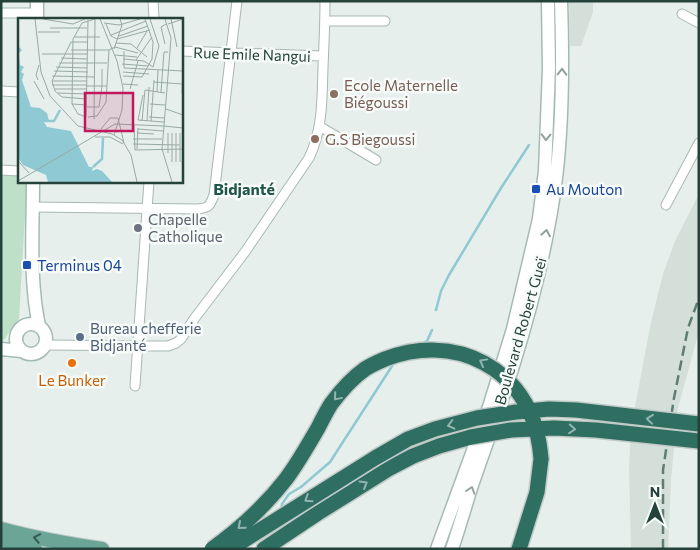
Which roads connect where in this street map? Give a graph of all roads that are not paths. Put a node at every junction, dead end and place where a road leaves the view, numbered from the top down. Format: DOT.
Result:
graph roads {
  1 [pos="153,1"];
  2 [pos="237,1"];
  3 [pos="326,1"];
  4 [pos="548,1"];
  5 [pos="561,1"];
  6 [pos="37,11"];
  7 [pos="1,12"];
  8 [pos="682,14"];
  9 [pos="154,18"];
  10 [pos="325,21"];
  11 [pos="385,21"];
  12 [pos="699,23"];
  13 [pos="182,51"];
  14 [pos="231,53"];
  15 [pos="323,56"];
  16 [pos="1,91"];
  17 [pos="18,92"];
  18 [pos="320,126"];
  19 [pos="699,143"];
  20 [pos="376,160"];
  21 [pos="1,170"];
  22 [pos="18,171"];
  23 [pos="34,182"];
  24 [pos="149,182"];
  25 [pos="666,204"];
  26 [pos="33,207"];
  27 [pos="148,208"];
  28 [pos="32,276"];
  29 [pos="24,326"];
  30 [pos="39,326"];
  31 [pos="44,345"];
  32 [pos="137,345"];
  33 [pos="1,349"];
  34 [pos="22,350"];
  35 [pos="135,386"];
  36 [pos="699,424"];
  37 [pos="699,441"];
  38 [pos="1,529"];
  39 [pos="1,540"];
  40 [pos="452,542"];
  41 [pos="35,549"];
  42 [pos="102,549"];
  43 [pos="212,549"];
  44 [pos="230,549"];
  45 [pos="264,549"];
  46 [pos="430,549"];
  47 [pos="438,549"];
  48 [pos="519,549"];
  1 -- 9 [label="street"];
  2 -- 14 [label="street"];
  3 -- 10 [label="street"];
  4 -- 40 [label="main road, Boulevard Robert Gueï, one-way"];
  40 -- 5 [label="main road, Boulevard Robert Gueï, one-way"];
  6 -- 7 [label="street"];
  8 -- 12 [label="street"];
  10 -- 11 [label="street"];
  10 -- 15 [label="street"];
  13 -- 14 [label="street, Rue Emile Nangui"];
  14 -- 15 [label="street, Rue Emile Nangui"];
  14 -- 27 [label="street"];
  15 -- 18 [label="street"];
  16 -- 17 [label="street"];
  18 -- 20 [label="street"];
  18 -- 32 [label="street"];
  19 -- 25 [label="street"];
  21 -- 22 [label="street"];
  23 -- 26 [label="main road"];
  24 -- 27 [label="street"];
  26 -- 27 [label="street"];
  26 -- 28 [label="main road"];
  27 -- 32 [label="street"];
  28 -- 29 [label="main road"];
  28 -- 30 [label="main road"];
  29 -- 30 [label="main road"];
  29 -- 34 [label="main road"];
  30 -- 31 [label="main road"];
  31 -- 32 [label="street"];
  31 -- 34 [label="main road"];
  32 -- 35 [label="street"];
  33 -- 34 [label="main road"];
  36 -- 44 [label="highway, one-way, bridge"];
  45 -- 37 [label="highway, one-way, bridge"];
  42 -- 38 [label="main road, one-way"];
  39 -- 41 [label="main road"];
  40 -- 46 [label="main road, Boulevard Robert Gueï"];
  40 -- 47 [label="main road, Boulevard Robert Gueï"];
  48 -- 43 [label="highway, one-way, bridge"];
}
